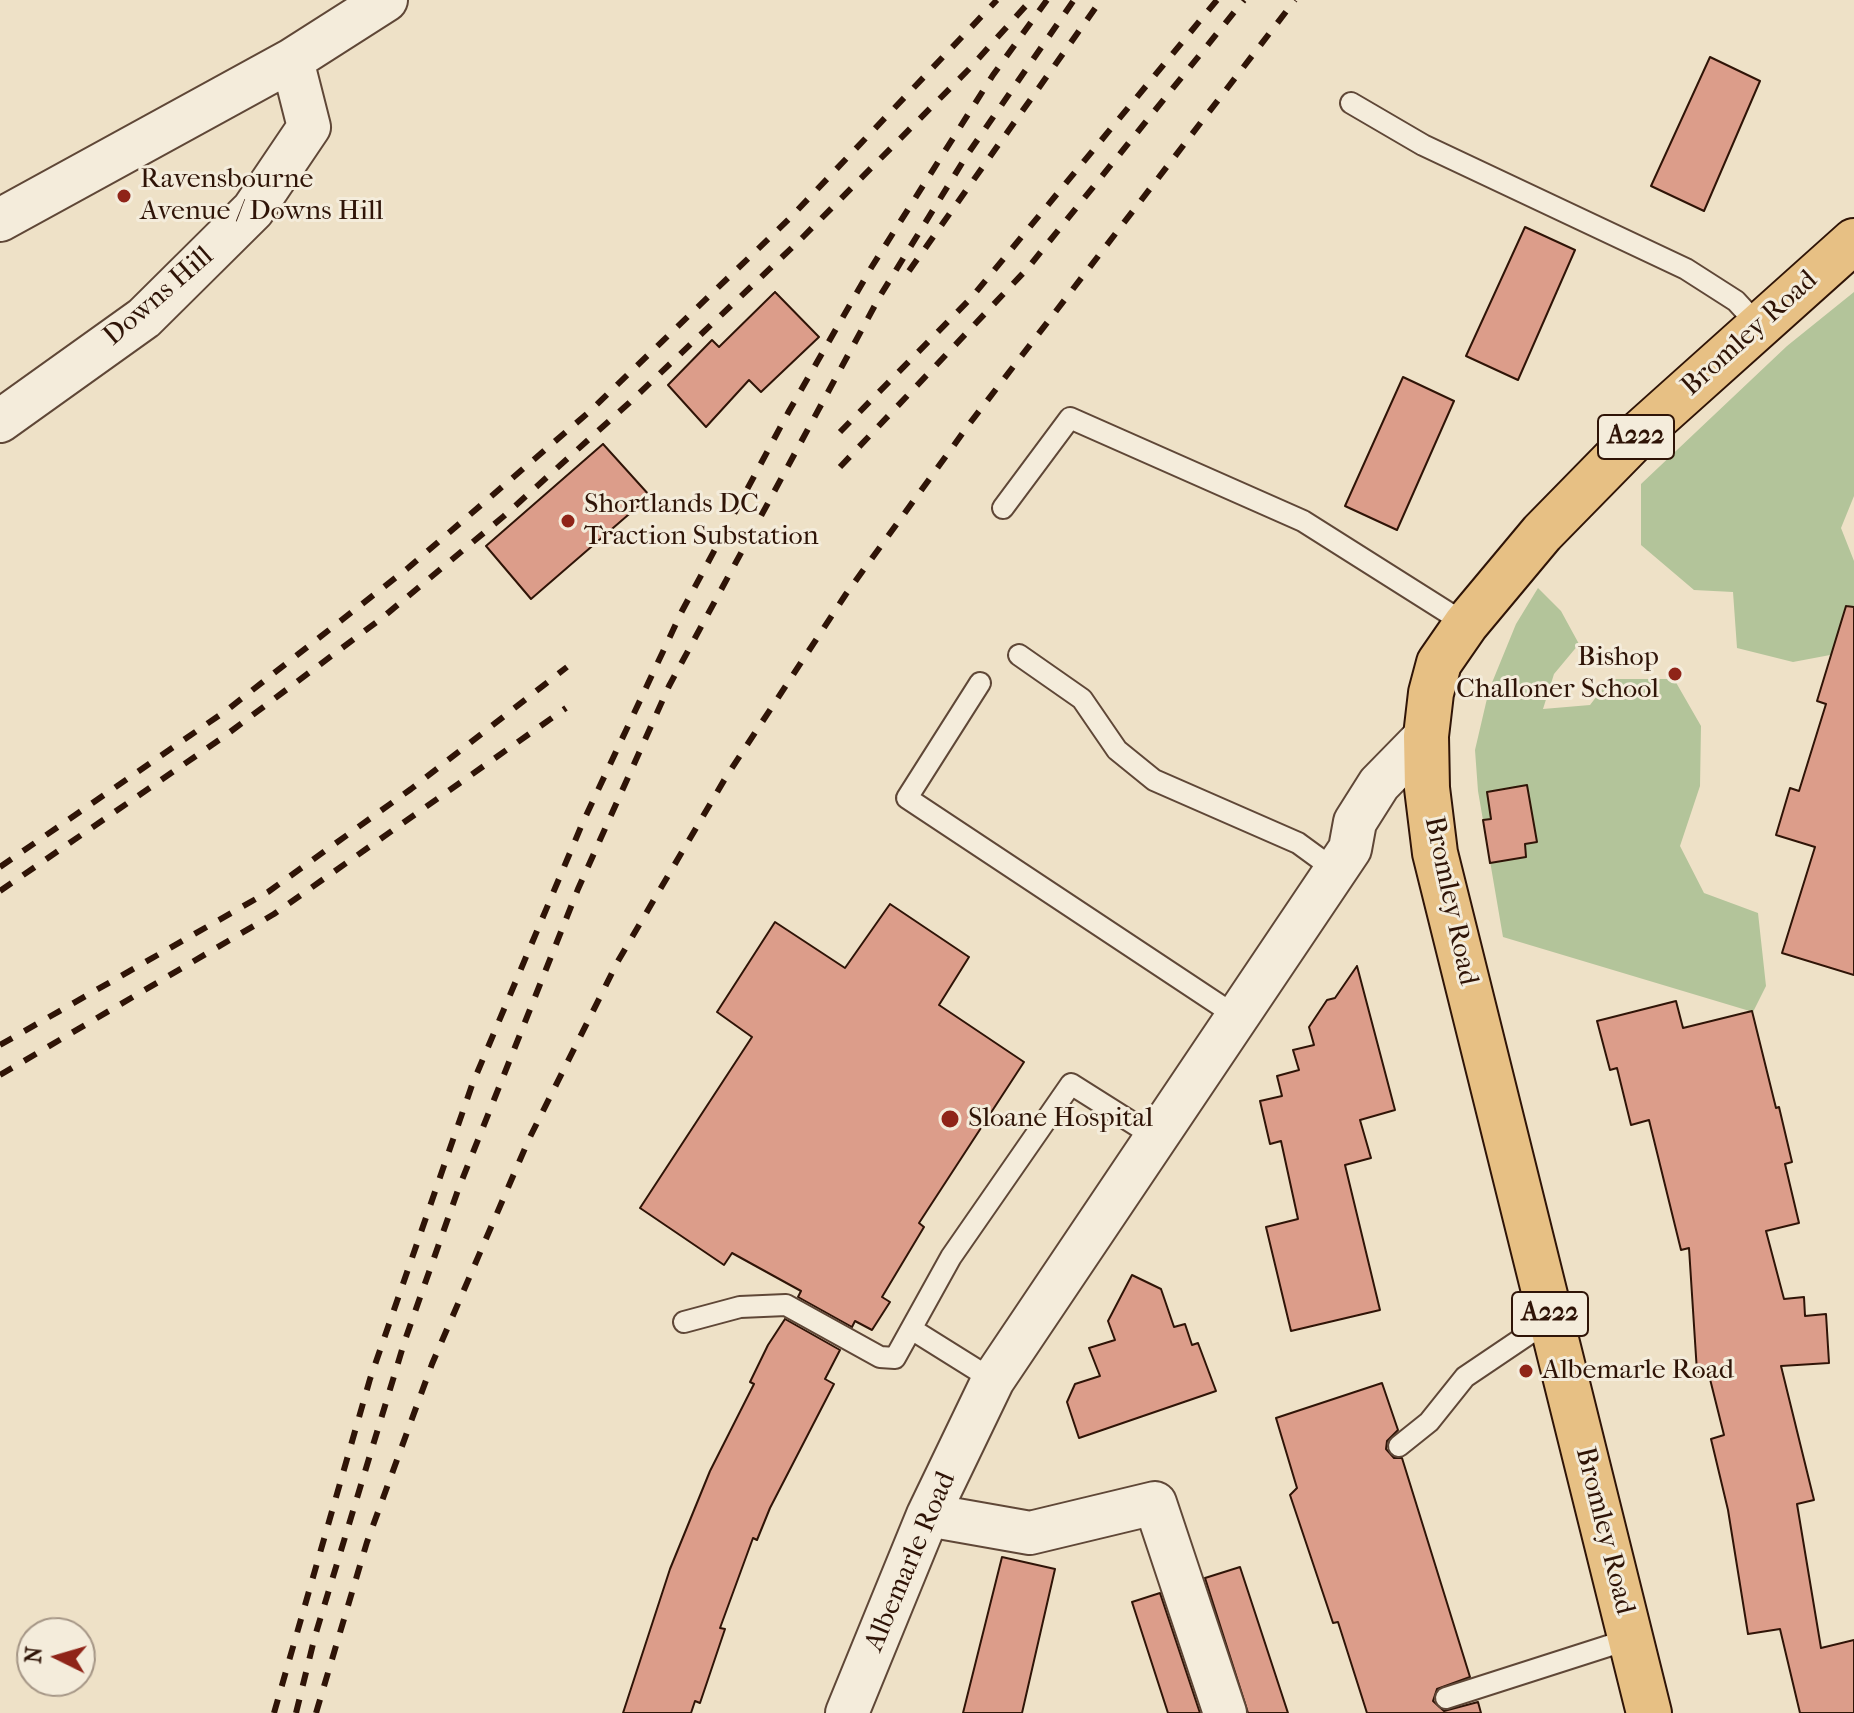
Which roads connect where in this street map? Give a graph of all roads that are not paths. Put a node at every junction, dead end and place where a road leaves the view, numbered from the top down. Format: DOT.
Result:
graph roads {
  1 [pos="386,0"];
  2 [pos="292,60"];
  3 [pos="1351,103"];
  4 [pos="0,220"];
  5 [pos="1854,241"];
  6 [pos="1759,326"];
  7 [pos="0,421"];
  8 [pos="1003,508"];
  9 [pos="1466,624"];
  10 [pos="1019,655"];
  11 [pos="980,683"];
  12 [pos="1426,736"];
  13 [pos="1342,859"];
  14 [pos="1239,1018"];
  15 [pos="1155,1137"];
  16 [pos="1551,1319"];
  17 [pos="684,1322"];
  18 [pos="913,1330"];
  19 [pos="993,1380"];
  20 [pos="1399,1446"];
  21 [pos="928,1515"];
  22 [pos="1630,1639"];
  23 [pos="1446,1698"];
  24 [pos="847,1713"];
  25 [pos="1225,1713"];
  26 [pos="1649,1713"];
  1 -- 2 [label="street"];
  2 -- 4 [label="street"];
  2 -- 7 [label="street, Downs Hill"];
  3 -- 6 [label="lane"];
  5 -- 6 [label="main road, Bromley Road / A222"];
  6 -- 9 [label="main road, Bromley Road / A222"];
  8 -- 9 [label="lane"];
  9 -- 12 [label="main road, Bromley Road / A222"];
  10 -- 13 [label="lane"];
  11 -- 14 [label="lane"];
  12 -- 13 [label="street, Albemarle Road"];
  12 -- 16 [label="main road, Bromley Road / A222"];
  13 -- 14 [label="street, Albemarle Road"];
  14 -- 15 [label="street, Albemarle Road"];
  15 -- 18 [label="lane"];
  15 -- 19 [label="street, Albemarle Road"];
  16 -- 20 [label="lane"];
  16 -- 22 [label="main road, Bromley Road / A222"];
  17 -- 18 [label="lane"];
  18 -- 19 [label="lane"];
  19 -- 21 [label="street, Albemarle Road"];
  21 -- 24 [label="street, Albemarle Road"];
  21 -- 25 [label="street"];
  22 -- 23 [label="lane"];
  22 -- 26 [label="main road, Bromley Road / A222"];
}
